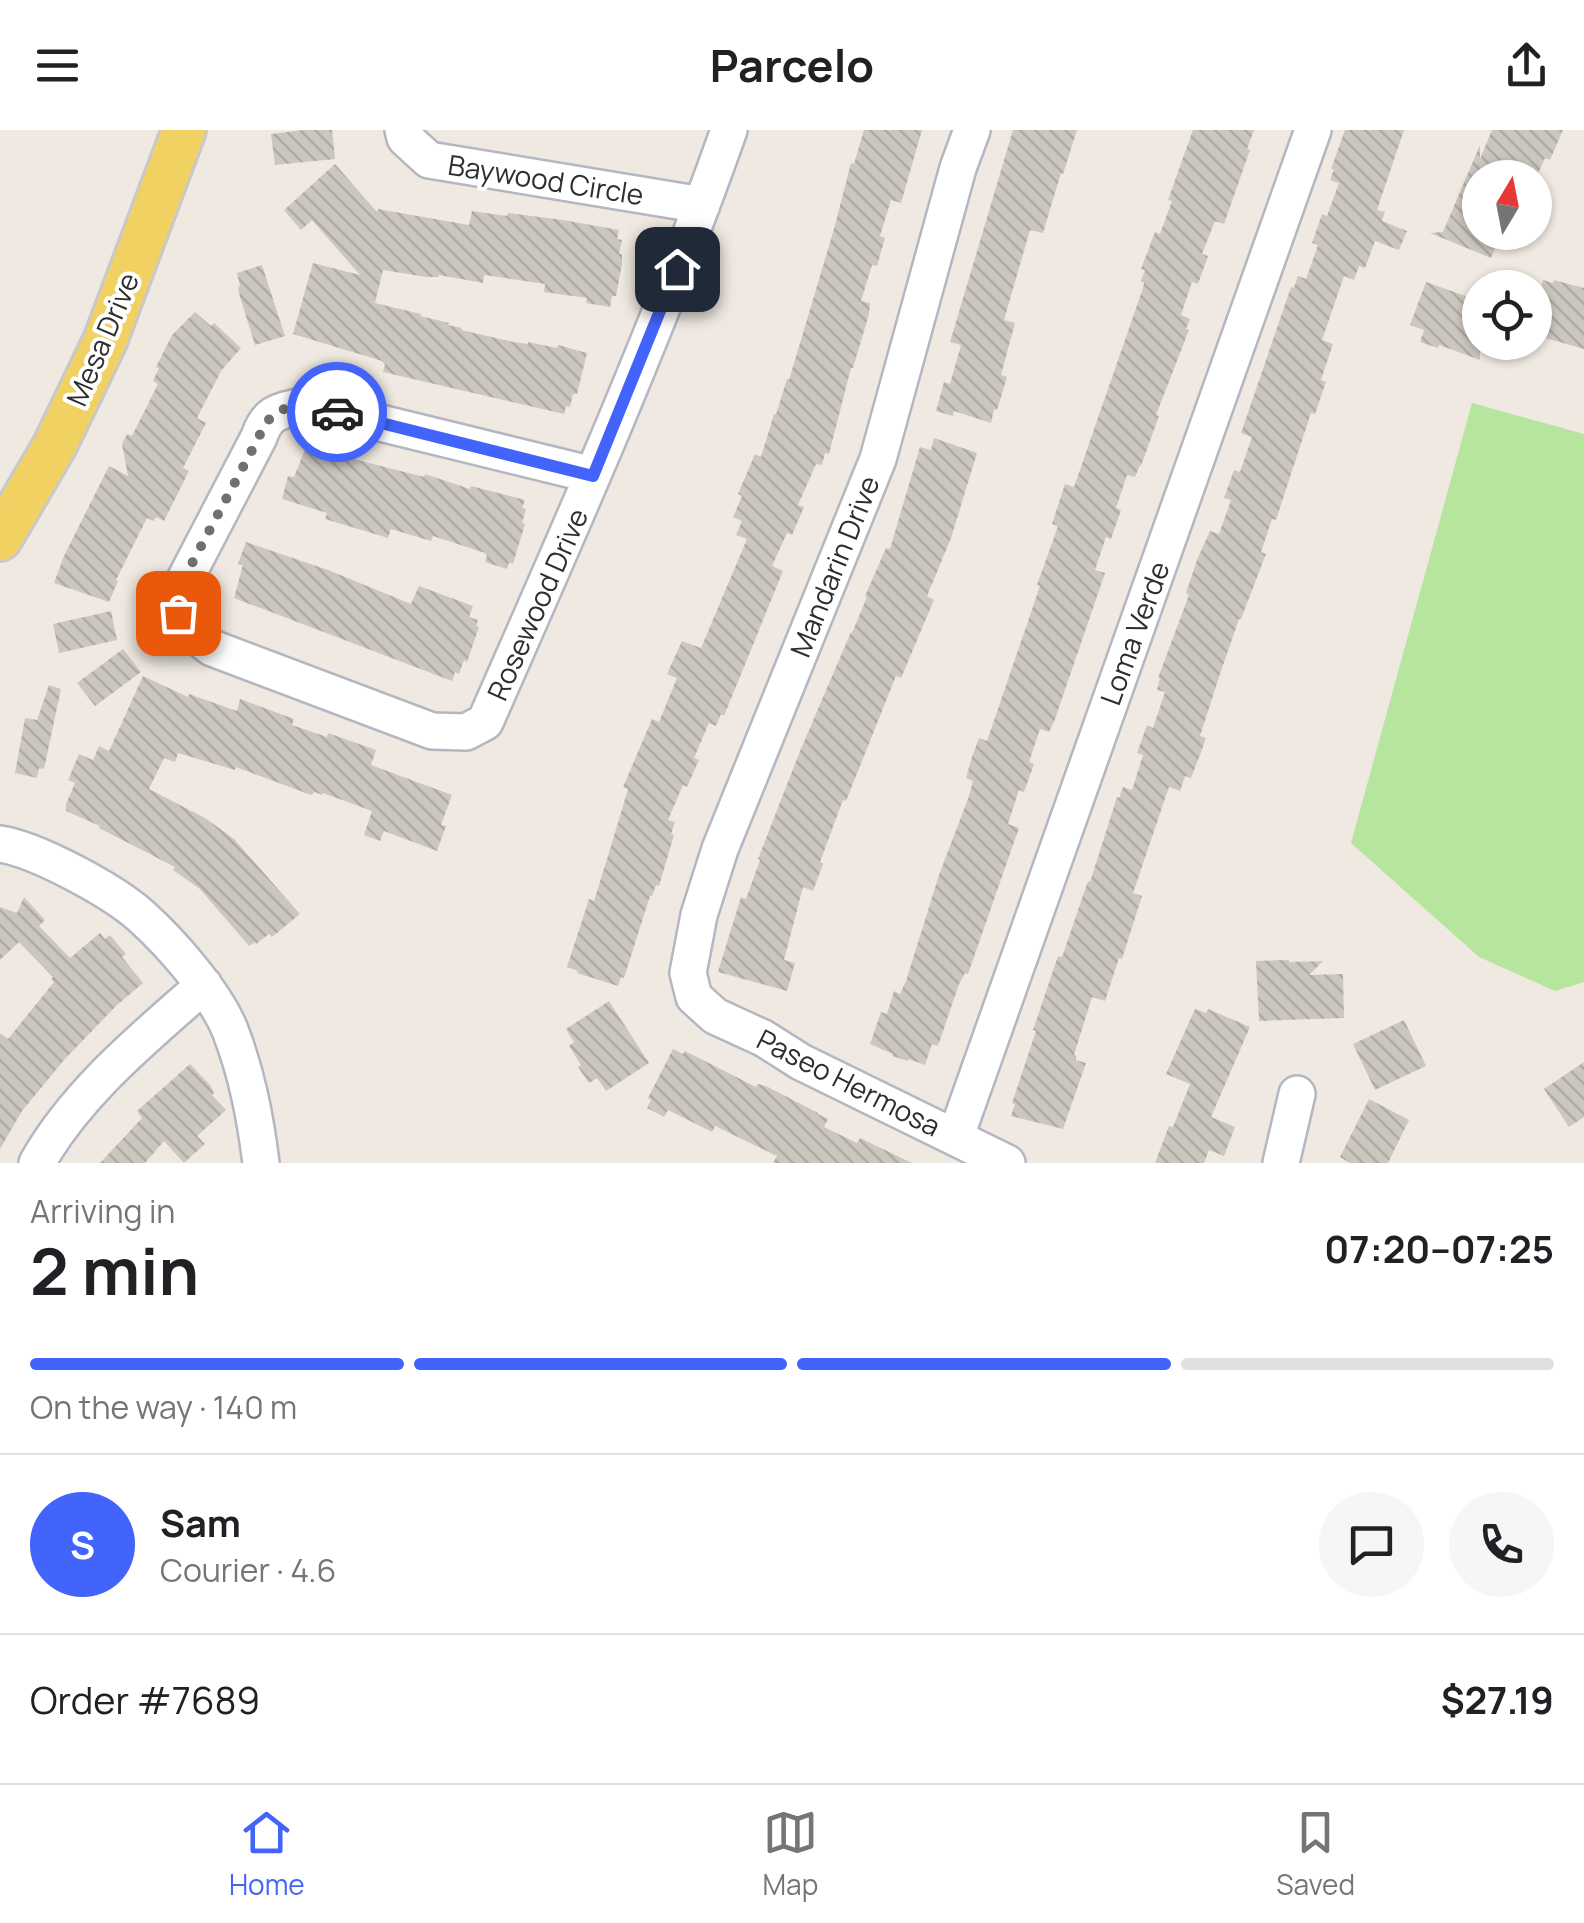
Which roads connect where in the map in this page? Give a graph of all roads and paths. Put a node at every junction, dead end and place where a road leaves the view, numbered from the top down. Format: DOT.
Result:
graph roads {
  1 [pos="184,130"];
  2 [pos="404,130"];
  3 [pos="729,130"];
  4 [pos="972,130"];
  5 [pos="1313,130"];
  6 [pos="702,205"];
  7 [pos="593,476"];
  8 [pos="0,539"];
  9 [pos="0,844"];
  10 [pos="204,984"];
  11 [pos="694,997"];
  12 [pos="1296,1094"];
  13 [pos="956,1136"];
  14 [pos="37,1163"];
  15 [pos="261,1163"];
  16 [pos="1007,1163"];
  17 [pos="1281,1163"];
  1 -- 8 [label="main road, Mesa Drive"];
  2 -- 6 [label="street, Baywood Circle"];
  3 -- 6 [label="street, Rosewood Drive"];
  4 -- 11 [label="street, Mandarin Drive"];
  5 -- 13 [label="street, Loma Verde"];
  6 -- 7 [label="street, Rosewood Drive"];
  7 -- 7 [label="street, Rosewood Drive"];
  9 -- 10 [label="street"];
  10 -- 14 [label="street"];
  10 -- 15 [label="street"];
  11 -- 13 [label="street, Paseo Hermosa"];
  12 -- 17 [label="street"];
  13 -- 16 [label="street, Paseo Hermosa"];
}
